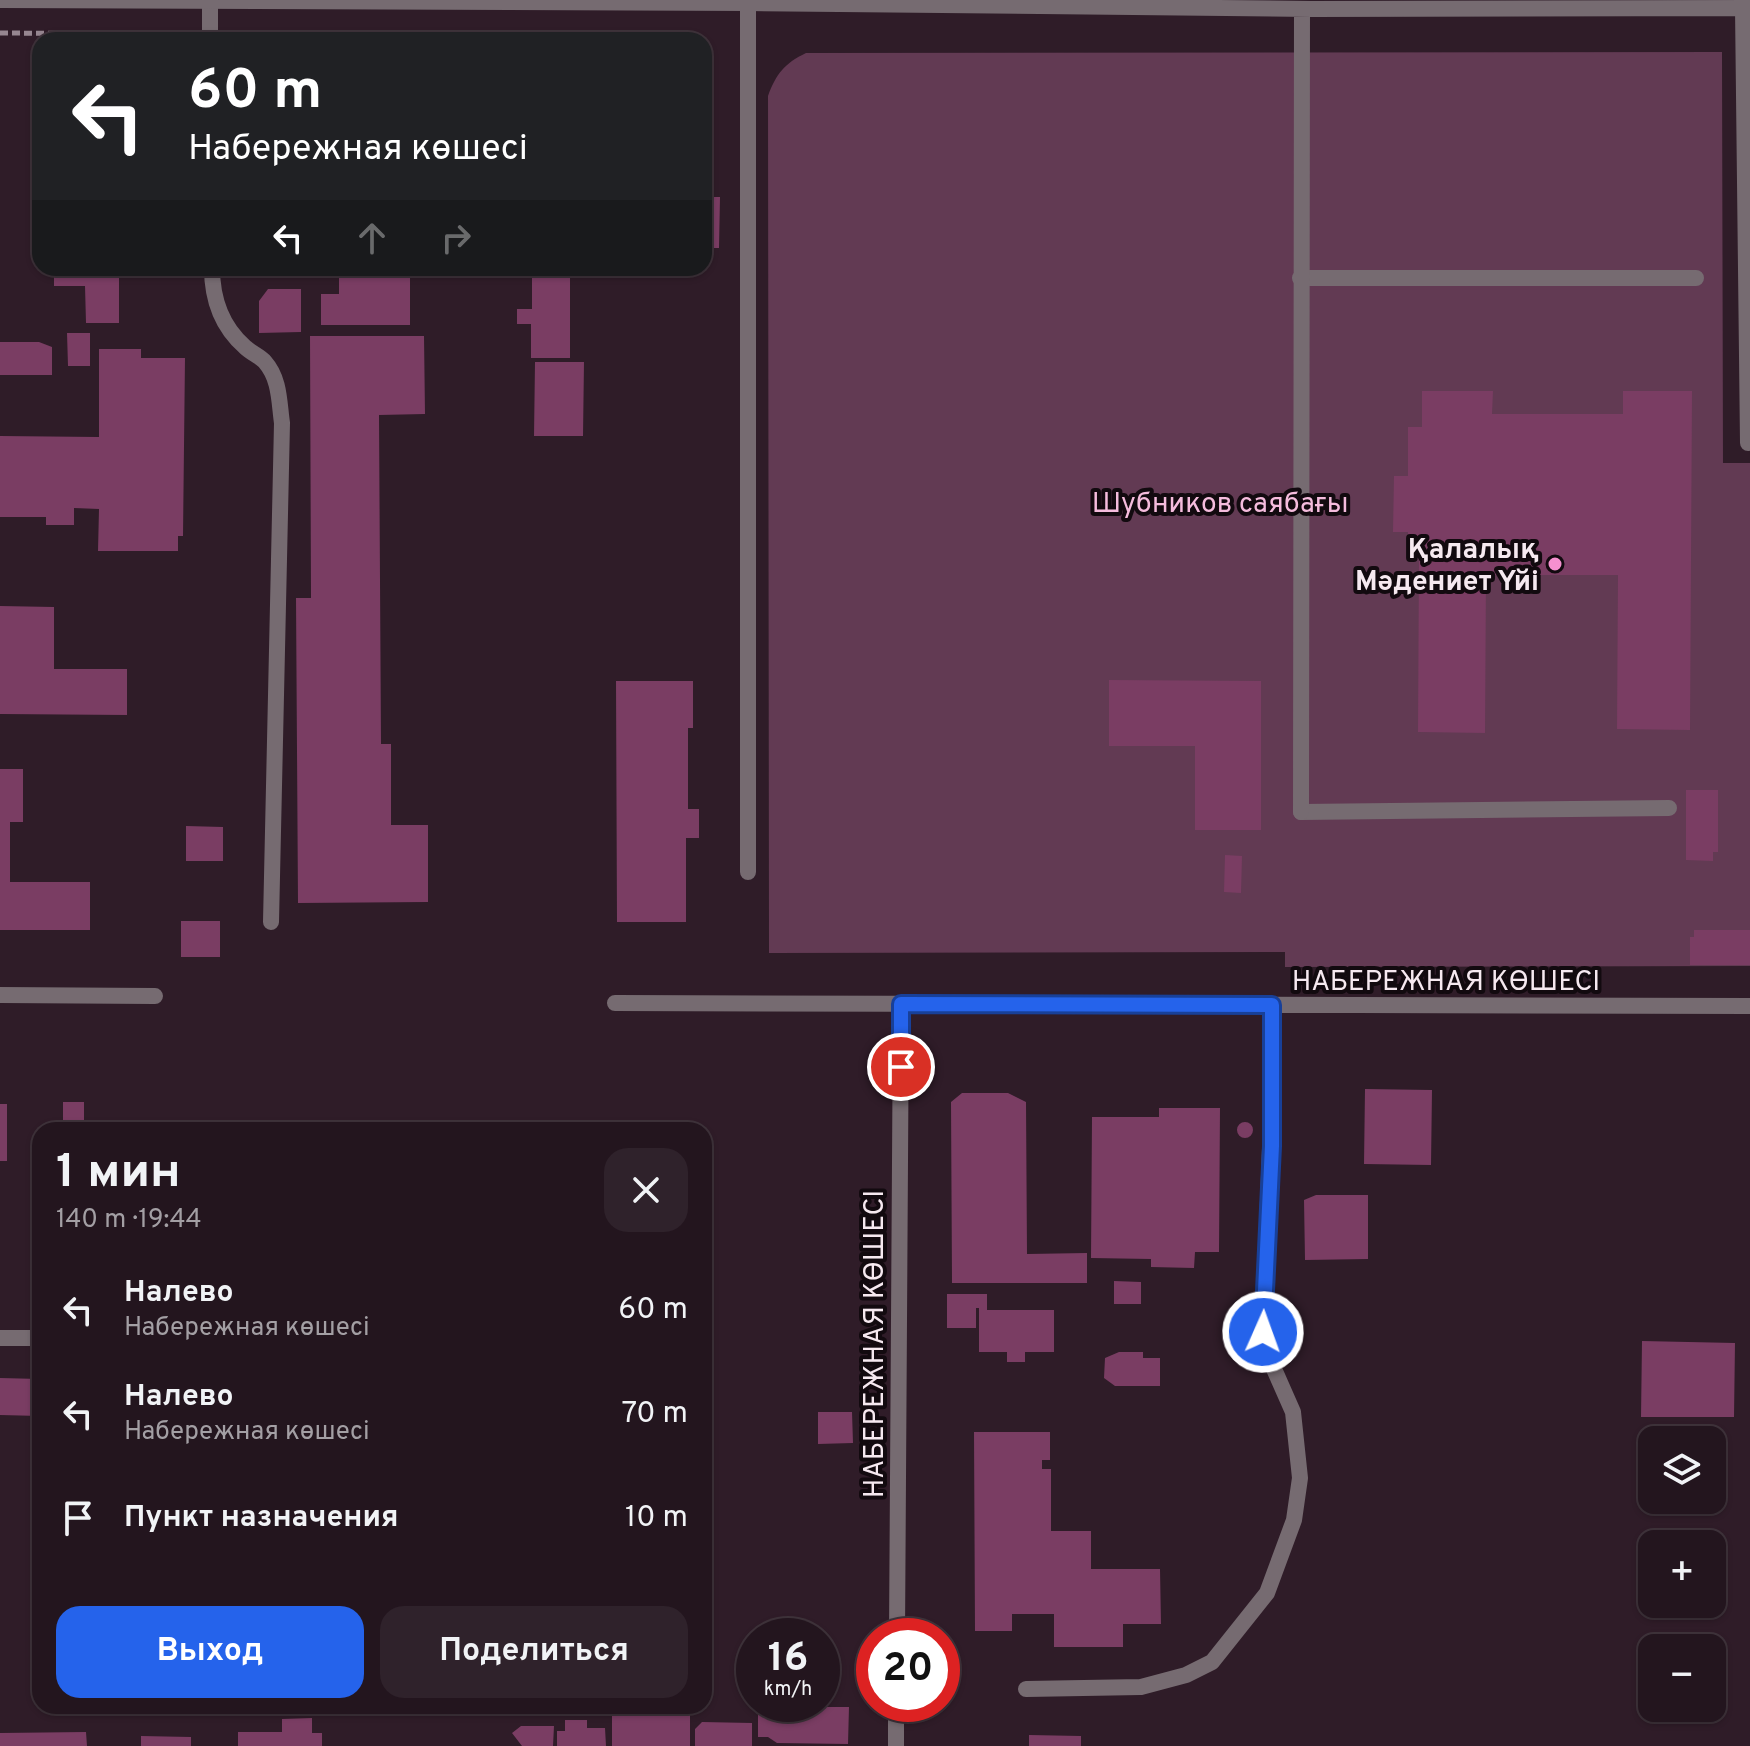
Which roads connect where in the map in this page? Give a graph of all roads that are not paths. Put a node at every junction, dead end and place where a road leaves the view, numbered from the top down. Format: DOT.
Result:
graph roads {
  1 [pos="0,0"];
  2 [pos="88,0"];
  3 [pos="210,1"];
  4 [pos="499,1"];
  5 [pos="905,2"];
  6 [pos="748,3"];
  7 [pos="1712,4"];
  8 [pos="1309,6"];
  9 [pos="1746,8"];
  10 [pos="210,32"];
  11 [pos="212,276"];
  12 [pos="1300,278"];
  13 [pos="1696,278"];
  14 [pos="1748,443"];
  15 [pos="1669,808"];
  16 [pos="748,872"];
  17 [pos="271,922"];
  18 [pos="0,995"];
  19 [pos="155,996"];
  20 [pos="615,1003"];
  21 [pos="901,1004"];
  22 [pos="1272,1005"];
  23 [pos="1750,1006"];
  24 [pos="0,1338"];
  25 [pos="32,1338"];
  26 [pos="897,1618"];
  27 [pos="1026,1689"];
  28 [pos="896,1722"];
  29 [pos="896,1746"];
  1 -- 2 [label="street"];
  2 -- 3 [label="street"];
  3 -- 4 [label="street"];
  3 -- 10 [label="street"];
  4 -- 6 [label="street"];
  5 -- 6 [label="street"];
  5 -- 8 [label="street"];
  6 -- 16 [label="street"];
  7 -- 8 [label="street"];
  7 -- 9 [label="street"];
  8 -- 12 [label="street"];
  9 -- 14 [label="street"];
  11 -- 17 [label="street"];
  12 -- 13 [label="street"];
  12 -- 15 [label="street"];
  18 -- 19 [label="street"];
  20 -- 21 [label="street, НАБЕРЕЖНАЯ КӨШЕСІ"];
  21 -- 22 [label="street, НАБЕРЕЖНАЯ КӨШЕСІ"];
  21 -- 26 [label="street, НАБЕРЕЖНАЯ КӨШЕСІ"];
  22 -- 23 [label="street, НАБЕРЕЖНАЯ КӨШЕСІ"];
  22 -- 27 [label="street"];
  24 -- 25 [label="street"];
  28 -- 29 [label="street"];
}
